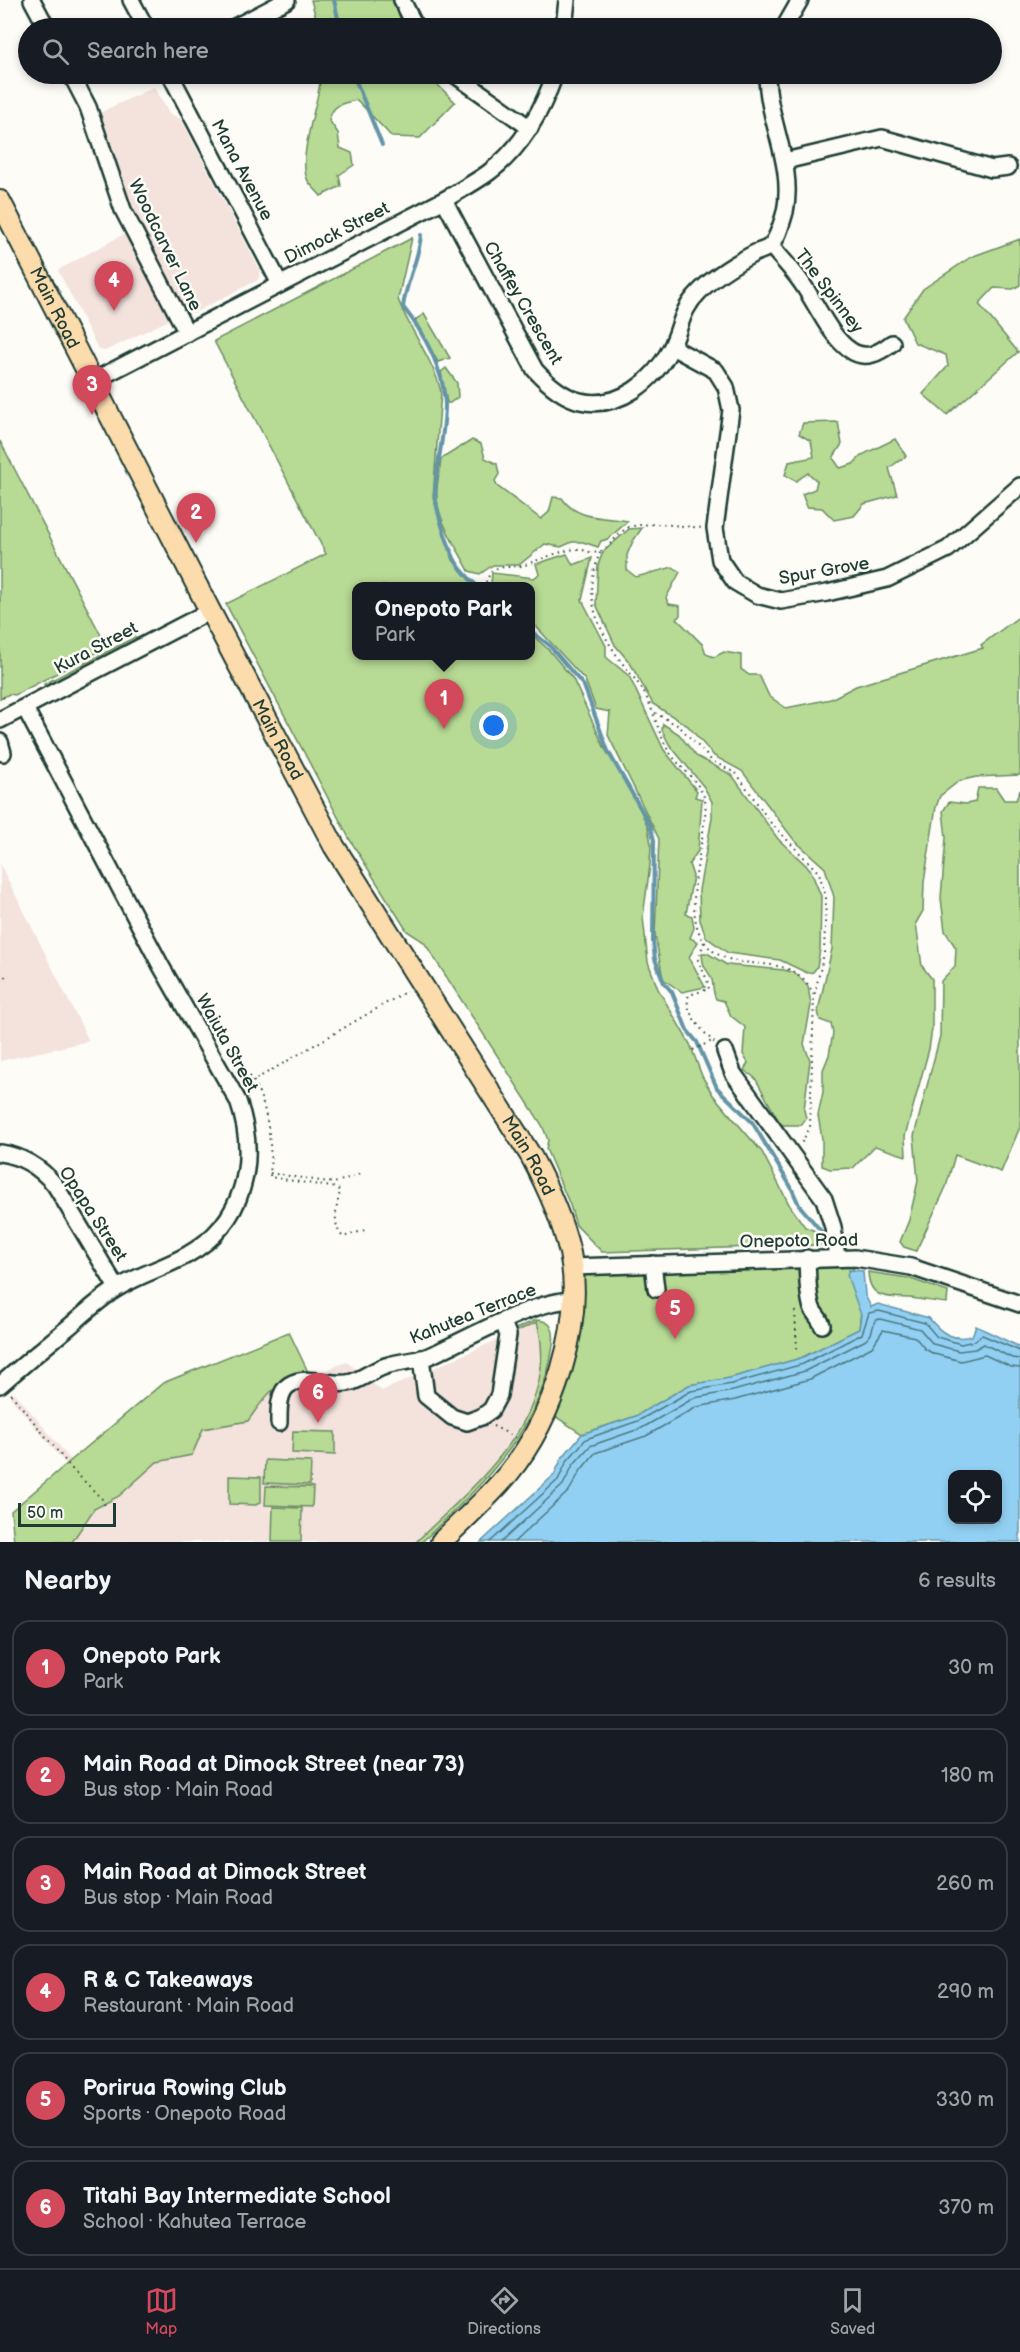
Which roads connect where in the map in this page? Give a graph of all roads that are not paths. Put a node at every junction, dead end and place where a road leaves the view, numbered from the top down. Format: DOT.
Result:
graph roads {
  1 [pos="33,0"];
  2 [pos="131,0"];
  3 [pos="287,0"];
  4 [pos="402,0"];
  5 [pos="567,0"];
  6 [pos="800,0"];
  7 [pos="42,18"];
  8 [pos="141,18"];
  9 [pos="252,18"];
  10 [pos="411,18"];
  11 [pos="565,18"];
  12 [pos="790,18"];
  13 [pos="76,84"];
  14 [pos="175,84"];
  15 [pos="468,84"];
  16 [pos="552,84"];
  17 [pos="767,84"];
  18 [pos="530,128"];
  19 [pos="785,160"];
  20 [pos="1008,167"];
  21 [pos="444,200"];
  22 [pos="0,203"];
  23 [pos="771,246"];
  24 [pos="280,284"];
  25 [pos="187,333"];
  26 [pos="892,343"];
  27 [pos="672,347"];
  28 [pos="93,381"];
  29 [pos="1020,486"];
  30 [pos="210,611"];
  31 [pos="24,708"];
  32 [pos="0,720"];
  33 [pos="725,1051"];
  34 [pos="0,1153"];
  35 [pos="807,1258"];
  36 [pos="837,1258"];
  37 [pos="652,1264"];
  38 [pos="572,1267"];
  39 [pos="117,1288"];
  40 [pos="656,1289"];
  41 [pos="573,1300"];
  42 [pos="1020,1304"];
  43 [pos="503,1322"];
  44 [pos="822,1325"];
  45 [pos="421,1358"];
  46 [pos="0,1384"];
  47 [pos="279,1423"];
  48 [pos="441,1542"];
  1 -- 7 [label="street"];
  2 -- 8 [label="street"];
  3 -- 9 [label="street"];
  4 -- 10 [label="street"];
  5 -- 11 [label="street"];
  6 -- 12 [label="street"];
  13 -- 25 [label="street, Woodcarver Lane"];
  14 -- 24 [label="street, Mana Avenue"];
  15 -- 18 [label="street"];
  16 -- 18 [label="street, Dimock Street"];
  17 -- 19 [label="street"];
  18 -- 21 [label="street, Dimock Street"];
  19 -- 20 [label="street"];
  19 -- 23 [label="street"];
  21 -- 24 [label="street, Dimock Street"];
  21 -- 27 [label="street, Chaffey Crescent"];
  22 -- 28 [label="main road, Main Road"];
  23 -- 26 [label="street, The Spinney"];
  23 -- 27 [label="street, Chaffey Crescent"];
  24 -- 25 [label="street, Dimock Street"];
  25 -- 28 [label="street, Dimock Street"];
  27 -- 29 [label="street, Spur Grove"];
  28 -- 30 [label="main road, Main Road"];
  30 -- 31 [label="street, Kura Street"];
  30 -- 38 [label="main road, Main Road"];
  31 -- 32 [label="street, Kura Street"];
  31 -- 39 [label="street, Waiuta Street"];
  33 -- 36 [label="street"];
  34 -- 39 [label="street, Opapa Street"];
  35 -- 36 [label="street, Onepoto Road"];
  35 -- 37 [label="street, Onepoto Road"];
  35 -- 44 [label="street"];
  36 -- 42 [label="street, Onepoto Road"];
  37 -- 38 [label="street, Onepoto Road"];
  37 -- 40 [label="street"];
  38 -- 41 [label="main road, Main Road"];
  39 -- 46 [label="street, Waiuta Street"];
  41 -- 43 [label="street, Kahutea Terrace"];
  41 -- 48 [label="main road, Main Road"];
  43 -- 45 [label="street, Kahutea Terrace"];
  43 -- 45 [label="street"];
  45 -- 47 [label="street, Kahutea Terrace"];
}
